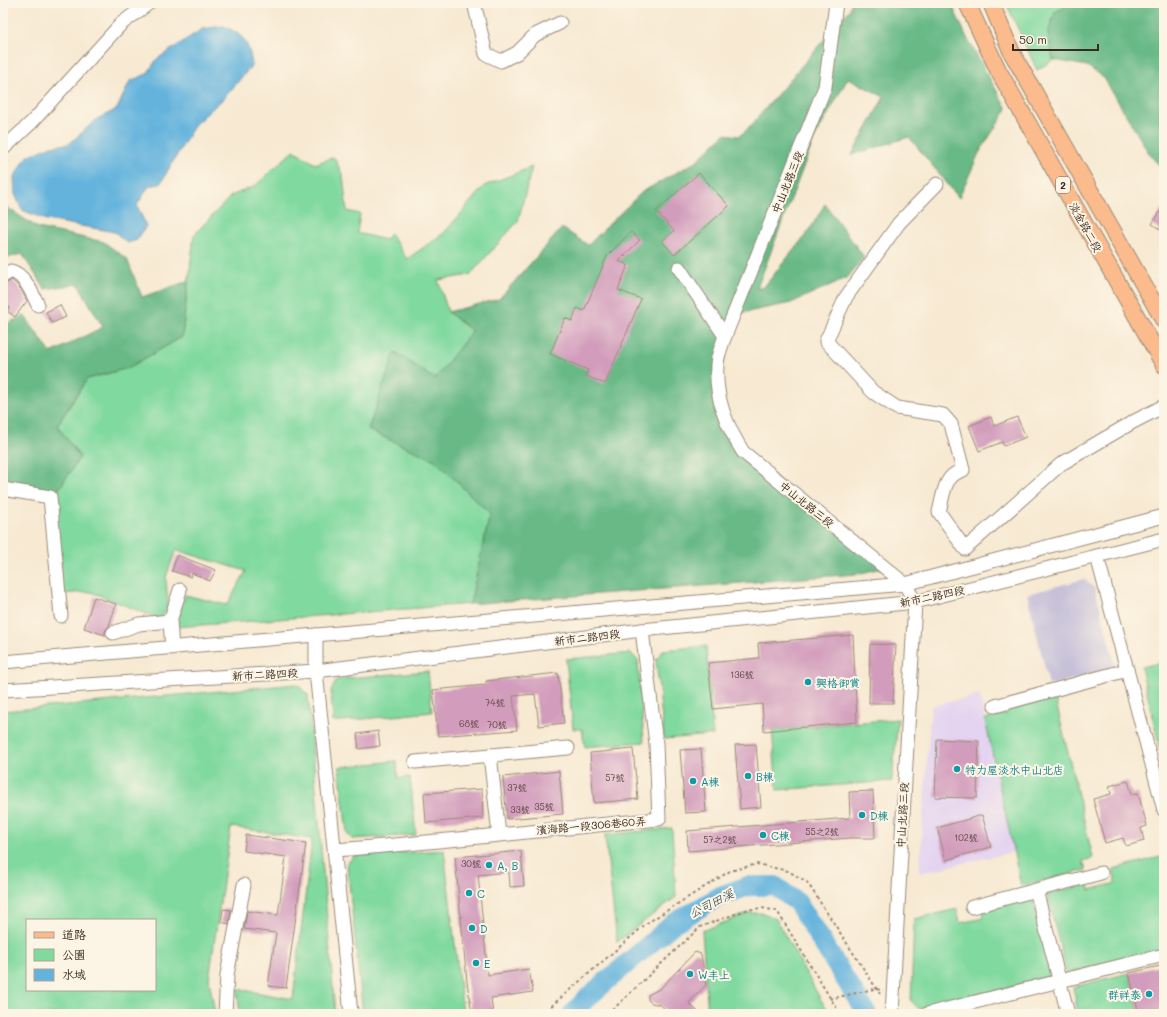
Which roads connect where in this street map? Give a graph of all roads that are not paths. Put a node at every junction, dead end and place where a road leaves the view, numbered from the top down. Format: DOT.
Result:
graph roads {
  1 [pos="149,3"];
  2 [pos="476,3"];
  3 [pos="836,3"];
  4 [pos="967,3"];
  5 [pos="991,3"];
  6 [pos="560,23"];
  7 [pos="3,149"];
  8 [pos="937,184"];
  9 [pos="680,268"];
  10 [pos="3,276"];
  11 [pos="38,305"];
  12 [pos="1164,321"];
  13 [pos="725,336"];
  14 [pos="1164,365"];
  15 [pos="1164,406"];
  16 [pos="3,489"];
  17 [pos="1164,516"];
  18 [pos="1164,539"];
  19 [pos="965,549"];
  20 [pos="1097,556"];
  21 [pos="972,566"];
  22 [pos="904,584"];
  23 [pos="180,590"];
  24 [pos="915,602"];
  25 [pos="61,616"];
  26 [pos="170,621"];
  27 [pos="642,630"];
  28 [pos="113,633"];
  29 [pos="316,635"];
  30 [pos="172,648"];
  31 [pos="3,662"];
  32 [pos="1127,670"];
  33 [pos="316,671"];
  34 [pos="3,690"];
  35 [pos="995,706"];
  36 [pos="568,748"];
  37 [pos="490,755"];
  38 [pos="415,762"];
  39 [pos="1159,767"];
  40 [pos="1164,810"];
  41 [pos="499,834"];
  42 [pos="335,850"];
  43 [pos="1101,873"];
  44 [pos="244,885"];
  45 [pos="1036,890"];
  46 [pos="972,907"];
  47 [pos="1164,955"];
  48 [pos="1060,980"];
  49 [pos="226,1014"];
  50 [pos="351,1014"];
  51 [pos="892,1014"];
  52 [pos="927,1014"];
  53 [pos="1068,1014"];
  1 -- 7 [label="street"];
  2 -- 6 [label="street"];
  3 -- 13 [label="street, 中山北路三段"];
  4 -- 14 [label="main road, 淡金路二段 / 2"];
  5 -- 12 [label="main road, 淡金路二段 / 2"];
  8 -- 19 [label="street"];
  9 -- 13 [label="street"];
  10 -- 11 [label="street"];
  13 -- 22 [label="street, 中山北路三段"];
  15 -- 19 [label="street"];
  16 -- 25 [label="street"];
  17 -- 21 [label="street, 新市二路四段"];
  18 -- 20 [label="street, 新市二路四段"];
  19 -- 21 [label="street"];
  20 -- 24 [label="street, 新市二路四段"];
  20 -- 32 [label="street"];
  21 -- 22 [label="street, 新市二路四段"];
  22 -- 24 [label="street, 中山北路三段"];
  22 -- 29 [label="street, 新市二路四段"];
  23 -- 26 [label="street"];
  24 -- 27 [label="street, 新市二路四段"];
  24 -- 51 [label="street, 中山北路三段"];
  26 -- 28 [label="street"];
  26 -- 30 [label="street"];
  27 -- 33 [label="street, 新市二路四段"];
  27 -- 41 [label="street, 濱海路一段306巷60弄"];
  29 -- 30 [label="street, 新市二路四段"];
  29 -- 33 [label="street"];
  30 -- 31 [label="street, 新市二路四段"];
  32 -- 35 [label="street"];
  32 -- 39 [label="street"];
  33 -- 34 [label="street, 新市二路四段"];
  33 -- 42 [label="street"];
  36 -- 37 [label="street"];
  37 -- 38 [label="street"];
  37 -- 41 [label="street"];
  39 -- 40 [label="street"];
  41 -- 42 [label="street, 濱海路一段306巷60弄"];
  42 -- 50 [label="street"];
  43 -- 45 [label="street"];
  44 -- 49 [label="street"];
  45 -- 46 [label="street"];
  45 -- 48 [label="street"];
  47 -- 48 [label="street"];
  48 -- 52 [label="street"];
  48 -- 53 [label="street"];
}
